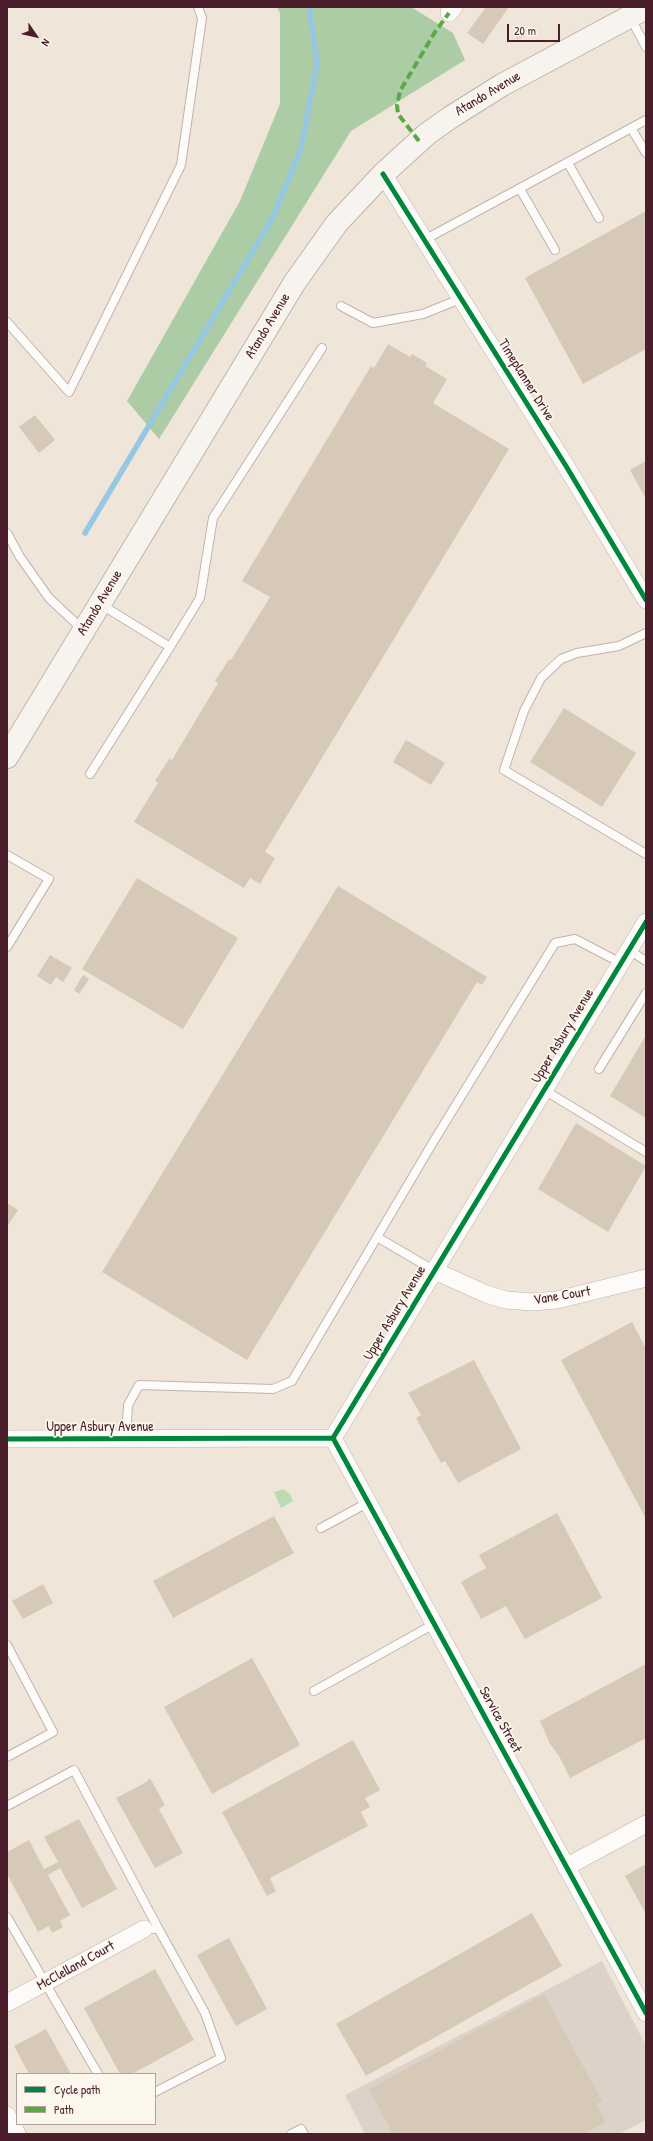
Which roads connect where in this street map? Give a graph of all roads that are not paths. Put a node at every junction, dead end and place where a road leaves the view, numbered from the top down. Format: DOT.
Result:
graph roads {
  1 [pos="198,7"];
  2 [pos="638,13"];
  3 [pos="646,46"];
  4 [pos="646,120"];
  5 [pos="632,128"];
  6 [pos="646,153"];
  7 [pos="568,163"];
  8 [pos="383,174"];
  9 [pos="520,189"];
  10 [pos="599,218"];
  11 [pos="424,240"];
  12 [pos="556,250"];
  13 [pos="460,299"];
  14 [pos="341,306"];
  15 [pos="7,322"];
  16 [pos="322,348"];
  17 [pos="7,533"];
  18 [pos="646,600"];
  19 [pos="100,604"];
  20 [pos="84,630"];
  21 [pos="646,633"];
  22 [pos="170,647"];
  23 [pos="7,757"];
  24 [pos="90,774"];
  25 [pos="646,854"];
  26 [pos="7,855"];
  27 [pos="646,922"];
  28 [pos="7,947"];
  29 [pos="625,957"];
  30 [pos="646,961"];
  31 [pos="646,993"];
  32 [pos="599,1069"];
  33 [pos="544,1090"];
  34 [pos="646,1152"];
  35 [pos="377,1237"];
  36 [pos="435,1271"];
  37 [pos="646,1278"];
  38 [pos="333,1438"];
  39 [pos="7,1439"];
  40 [pos="126,1439"];
  41 [pos="369,1502"];
  42 [pos="321,1528"];
  43 [pos="434,1624"];
  44 [pos="7,1645"];
  45 [pos="314,1691"];
  46 [pos="7,1756"];
  47 [pos="7,1806"];
  48 [pos="646,1824"];
  49 [pos="566,1867"];
  50 [pos="7,1917"];
  51 [pos="151,1929"];
  52 [pos="45,1982"];
  53 [pos="7,2003"];
  54 [pos="646,2013"];
  55 [pos="97,2073"];
  56 [pos="156,2091"];
  57 [pos="7,2114"];
  58 [pos="17,2134"];
  59 [pos="291,2134"];
  60 [pos="304,2134"];
  1 -- 15 [label="lane"];
  2 -- 3 [label="lane"];
  2 -- 8 [label="main road, Atando Avenue"];
  4 -- 5 [label="lane"];
  5 -- 6 [label="lane"];
  5 -- 7 [label="lane"];
  7 -- 9 [label="lane"];
  7 -- 10 [label="lane"];
  8 -- 11 [label="street, Timeplanner Drive"];
  8 -- 19 [label="main road, Atando Avenue"];
  9 -- 11 [label="lane"];
  9 -- 12 [label="lane"];
  11 -- 13 [label="street, Timeplanner Drive"];
  13 -- 14 [label="lane"];
  13 -- 18 [label="street, Timeplanner Drive"];
  16 -- 22 [label="lane"];
  17 -- 20 [label="lane"];
  19 -- 20 [label="main road, Atando Avenue"];
  19 -- 22 [label="lane"];
  20 -- 23 [label="main road, Atando Avenue"];
  21 -- 25 [label="lane"];
  22 -- 24 [label="lane"];
  26 -- 28 [label="lane"];
  27 -- 29 [label="street, Upper Asbury Avenue"];
  29 -- 30 [label="lane"];
  29 -- 33 [label="street, Upper Asbury Avenue"];
  29 -- 35 [label="lane"];
  31 -- 32 [label="lane"];
  33 -- 34 [label="lane"];
  33 -- 36 [label="street, Upper Asbury Avenue"];
  35 -- 36 [label="lane"];
  35 -- 40 [label="lane"];
  36 -- 37 [label="street, Vane Court"];
  36 -- 38 [label="street, Upper Asbury Avenue"];
  38 -- 40 [label="street, Upper Asbury Avenue"];
  38 -- 41 [label="street, Service Street"];
  39 -- 40 [label="street, Upper Asbury Avenue"];
  41 -- 42 [label="lane"];
  41 -- 43 [label="street, Service Street"];
  43 -- 45 [label="lane"];
  43 -- 49 [label="street, Service Street"];
  44 -- 46 [label="lane"];
  47 -- 51 [label="lane"];
  48 -- 49 [label="street"];
  49 -- 54 [label="street, Service Street"];
  50 -- 52 [label="lane"];
  51 -- 52 [label="street, McClelland Court"];
  51 -- 56 [label="lane"];
  52 -- 53 [label="street, McClelland Court"];
  52 -- 55 [label="lane"];
  57 -- 58 [label="street"];
  59 -- 60 [label="lane"];
}
